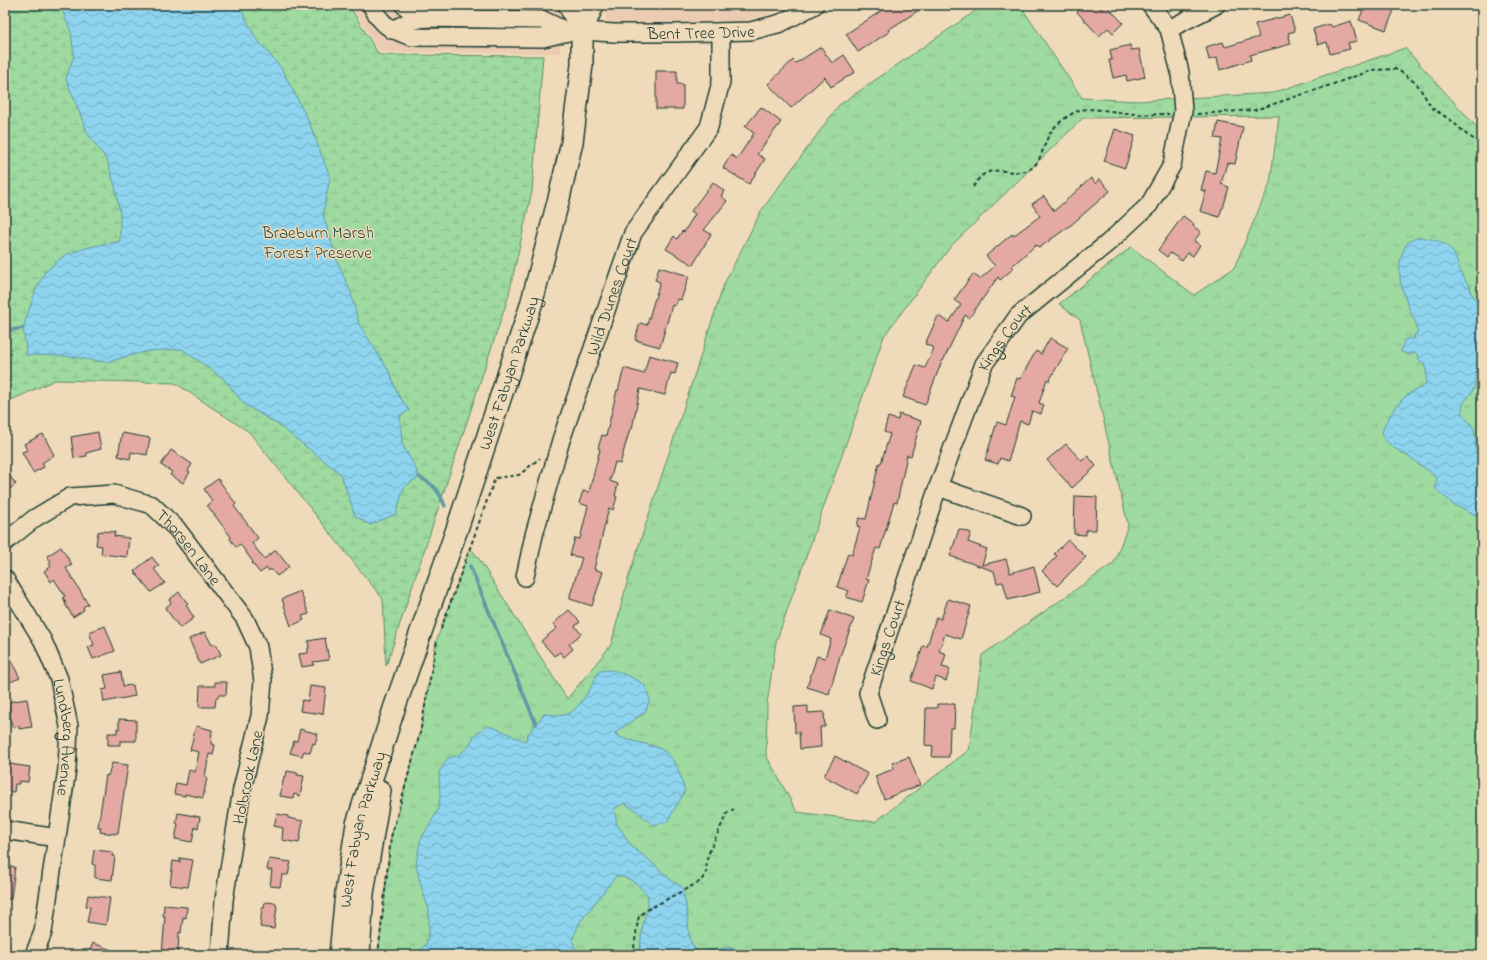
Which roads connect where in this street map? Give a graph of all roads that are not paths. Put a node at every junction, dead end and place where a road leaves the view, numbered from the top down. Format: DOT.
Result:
graph roads {
  1 [pos="371,5"];
  2 [pos="404,5"];
  3 [pos="569,5"];
  4 [pos="593,5"];
  5 [pos="815,5"];
  6 [pos="1151,5"];
  7 [pos="1216,5"];
  8 [pos="425,18"];
  9 [pos="1169,29"];
  10 [pos="392,30"];
  11 [pos="582,31"];
  12 [pos="721,32"];
  13 [pos="938,487"];
  14 [pos="1022,516"];
  15 [pos="5,542"];
  16 [pos="525,577"];
  17 [pos="5,579"];
  18 [pos="235,605"];
  19 [pos="396,706"];
  20 [pos="877,720"];
  21 [pos="5,830"];
  22 [pos="57,838"];
  23 [pos="34,955"];
  24 [pos="220,955"];
  25 [pos="340,955"];
  26 [pos="359,955"];
  1 -- 10 [label="street"];
  2 -- 8 [label="street"];
  3 -- 11 [label="main road, West Fabyan Parkway"];
  4 -- 11 [label="main road, West Fabyan Parkway"];
  5 -- 12 [label="street, Bent Tree Drive"];
  6 -- 9 [label="street, Kings Court"];
  7 -- 9 [label="street"];
  8 -- 10 [label="street"];
  8 -- 10 [label="street"];
  9 -- 13 [label="street, Kings Court"];
  11 -- 12 [label="street, Bent Tree Drive"];
  11 -- 19 [label="main road, West Fabyan Parkway"];
  12 -- 16 [label="street, Wild Dunes Court"];
  13 -- 14 [label="street"];
  13 -- 20 [label="street, Kings Court"];
  15 -- 18 [label="street, Thorsen Lane"];
  17 -- 22 [label="street, Lundberg Avenue"];
  18 -- 24 [label="street, Holbrook Lane"];
  19 -- 25 [label="main road, West Fabyan Parkway"];
  19 -- 26 [label="main road, West Fabyan Parkway"];
  21 -- 22 [label="street"];
  22 -- 23 [label="street, Lundberg Avenue"];
}
